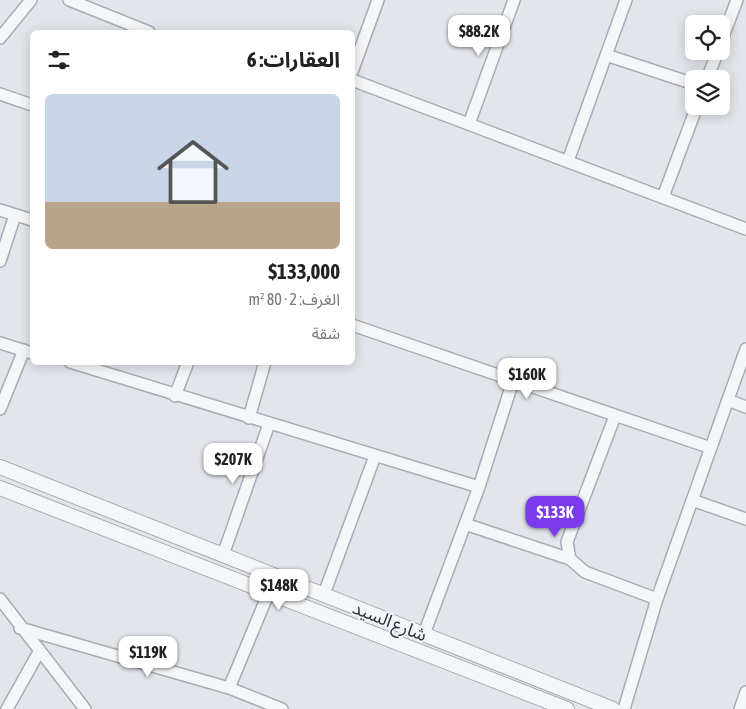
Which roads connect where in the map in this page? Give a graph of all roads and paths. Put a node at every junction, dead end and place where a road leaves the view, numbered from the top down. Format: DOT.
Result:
graph roads {
  1 [pos="31,0"];
  2 [pos="69,0"];
  3 [pos="378,0"];
  4 [pos="514,0"];
  5 [pos="626,0"];
  6 [pos="737,0"];
  7 [pos="730,18"];
  8 [pos="144,30"];
  9 [pos="0,38"];
  10 [pos="606,55"];
  11 [pos="355,64"];
  12 [pos="355,81"];
  13 [pos="685,81"];
  14 [pos="0,94"];
  15 [pos="30,104"];
  16 [pos="694,115"];
  17 [pos="469,124"];
  18 [pos="568,161"];
  19 [pos="663,197"];
  20 [pos="0,210"];
  21 [pos="16,215"];
  22 [pos="30,219"];
  23 [pos="746,229"];
  24 [pos="0,261"];
  25 [pos="355,326"];
  26 [pos="0,342"];
  27 [pos="746,349"];
  28 [pos="28,351"];
  29 [pos="82,365"];
  30 [pos="187,365"];
  31 [pos="264,365"];
  32 [pos="513,381"];
  33 [pos="175,396"];
  34 [pos="728,400"];
  35 [pos="746,407"];
  36 [pos="0,409"];
  37 [pos="615,416"];
  38 [pos="249,418"];
  39 [pos="268,424"];
  40 [pos="711,448"];
  41 [pos="375,456"];
  42 [pos="0,467"];
  43 [pos="478,487"];
  44 [pos="0,488"];
  45 [pos="692,500"];
  46 [pos="746,520"];
  47 [pos="465,524"];
  48 [pos="198,546"];
  49 [pos="223,555"];
  50 [pos="570,559"];
  51 [pos="192,562"];
  52 [pos="269,592"];
  53 [pos="324,594"];
  54 [pos="0,599"];
  55 [pos="657,599"];
  56 [pos="20,628"];
  57 [pos="424,634"];
  58 [pos="39,652"];
  59 [pos="229,688"];
  60 [pos="746,692"];
  61 [pos="7,709"];
  62 [pos="85,709"];
  63 [pos="282,709"];
  64 [pos="567,709"];
  65 [pos="613,709"];
  66 [pos="624,709"];
  67 [pos="740,709"];
  1 -- 9 [label="street"];
  2 -- 8 [label="street"];
  3 -- 11 [label="street"];
  4 -- 17 [label="street"];
  5 -- 10 [label="street"];
  6 -- 7 [label="street"];
  10 -- 13 [label="street"];
  10 -- 18 [label="street"];
  12 -- 17 [label="street"];
  14 -- 15 [label="street"];
  16 -- 19 [label="street"];
  17 -- 18 [label="street"];
  18 -- 19 [label="street"];
  19 -- 23 [label="street"];
  20 -- 21 [label="street"];
  21 -- 22 [label="street"];
  21 -- 24 [label="street"];
  25 -- 32 [label="street"];
  26 -- 28 [label="street"];
  27 -- 34 [label="street"];
  28 -- 36 [label="street"];
  29 -- 33 [label="street"];
  30 -- 33 [label="street"];
  31 -- 38 [label="street"];
  32 -- 37 [label="street"];
  32 -- 43 [label="street"];
  33 -- 38 [label="street"];
  34 -- 35 [label="street"];
  34 -- 40 [label="street"];
  37 -- 40 [label="street"];
  37 -- 50 [label="street"];
  38 -- 39 [label="street"];
  39 -- 41 [label="street"];
  39 -- 49 [label="street"];
  40 -- 45 [label="street"];
  41 -- 43 [label="street"];
  41 -- 53 [label="street"];
  42 -- 48 [label="street, شارع السيد"];
  43 -- 47 [label="street"];
  44 -- 51 [label="street, شارع السيد"];
  45 -- 46 [label="street"];
  45 -- 55 [label="street"];
  47 -- 50 [label="street"];
  47 -- 57 [label="street"];
  48 -- 49 [label="street, شارع السيد"];
  48 -- 51 [label="street"];
  49 -- 53 [label="street, شارع السيد"];
  50 -- 55 [label="street"];
  51 -- 52 [label="street, شارع السيد"];
  52 -- 59 [label="street"];
  52 -- 64 [label="street, شارع السيد"];
  53 -- 57 [label="street, شارع السيد"];
  54 -- 56 [label="street"];
  55 -- 66 [label="street"];
  56 -- 58 [label="street"];
  56 -- 59 [label="street"];
  57 -- 65 [label="street, شارع السيد"];
  58 -- 61 [label="street"];
  58 -- 62 [label="street"];
  59 -- 63 [label="street"];
  60 -- 67 [label="street"];
}
